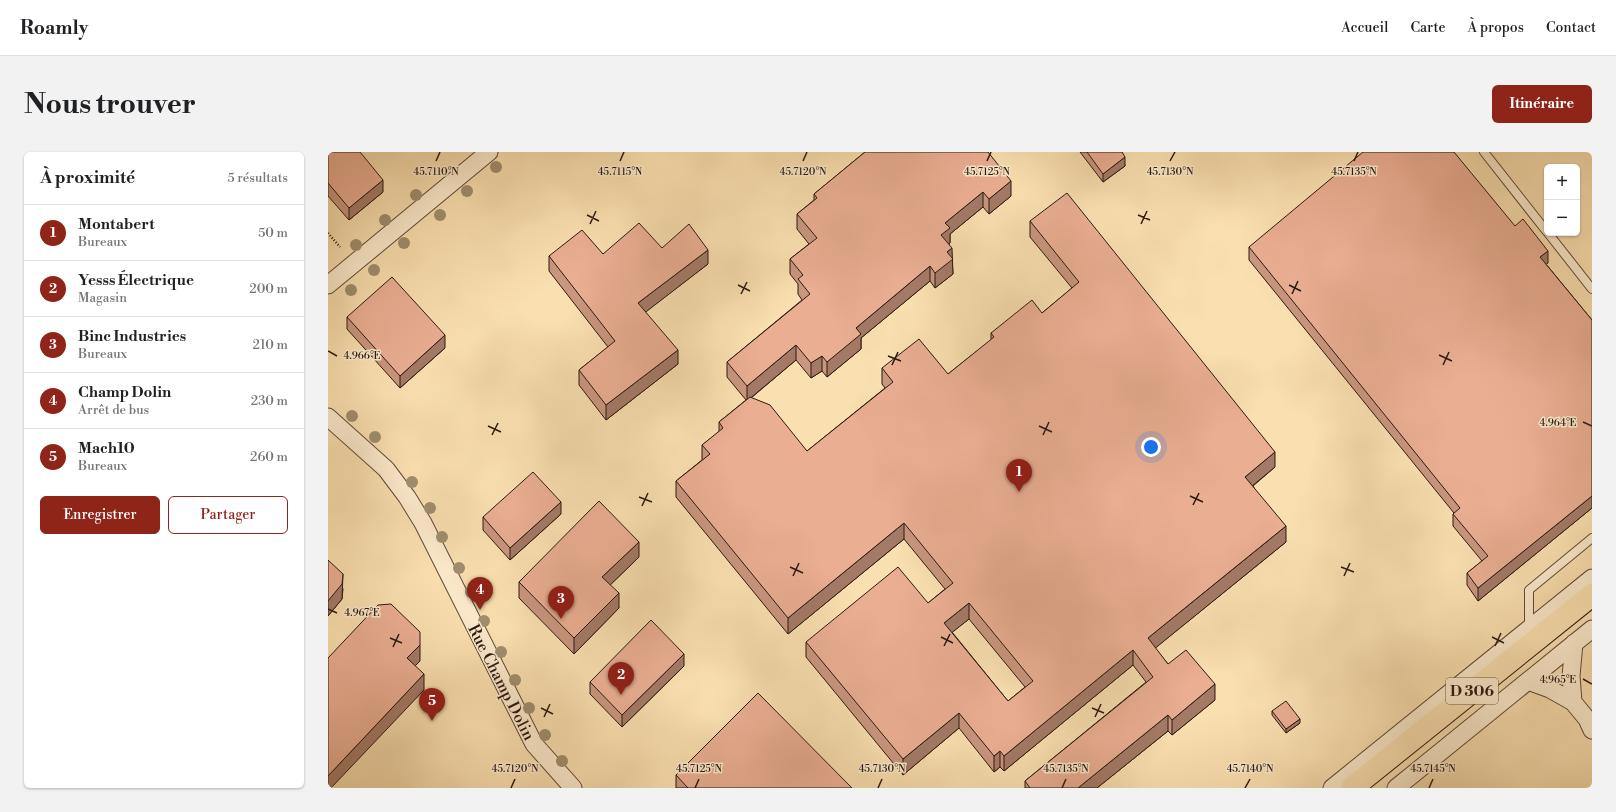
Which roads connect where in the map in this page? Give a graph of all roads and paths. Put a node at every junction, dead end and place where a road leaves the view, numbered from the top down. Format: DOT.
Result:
graph roads {
  1 [pos="489,152"];
  2 [pos="1484,152"];
  3 [pos="1544,229"];
  4 [pos="328,233"];
  5 [pos="1549,236"];
  6 [pos="340,247"];
  7 [pos="328,285"];
  8 [pos="1592,289"];
  9 [pos="328,417"];
  10 [pos="1592,538"];
  11 [pos="1592,578"];
  12 [pos="1592,594"];
  13 [pos="1592,612"];
  14 [pos="1529,629"];
  15 [pos="1592,629"];
  16 [pos="1574,643"];
  17 [pos="1528,681"];
  18 [pos="1573,702"];
  19 [pos="1592,730"];
  20 [pos="1404,786"];
  21 [pos="573,788"];
  22 [pos="1332,788"];
  23 [pos="1352,788"];
  24 [pos="1372,788"];
  1 -- 7 [label="street"];
  2 -- 3 [label="lane"];
  4 -- 6 [label="path"];
  5 -- 8 [label="lane"];
  9 -- 21 [label="street, Rue Champ Dolin"];
  10 -- 14 [label="lane"];
  11 -- 14 [label="street"];
  12 -- 23 [label="main road, D 306"];
  13 -- 24 [label="main road, D 306"];
  14 -- 22 [label="street"];
  15 -- 16 [label="street"];
  16 -- 17 [label="street"];
  16 -- 18 [label="street"];
  17 -- 18 [label="street"];
  17 -- 20 [label="street"];
  18 -- 19 [label="street"];
}
